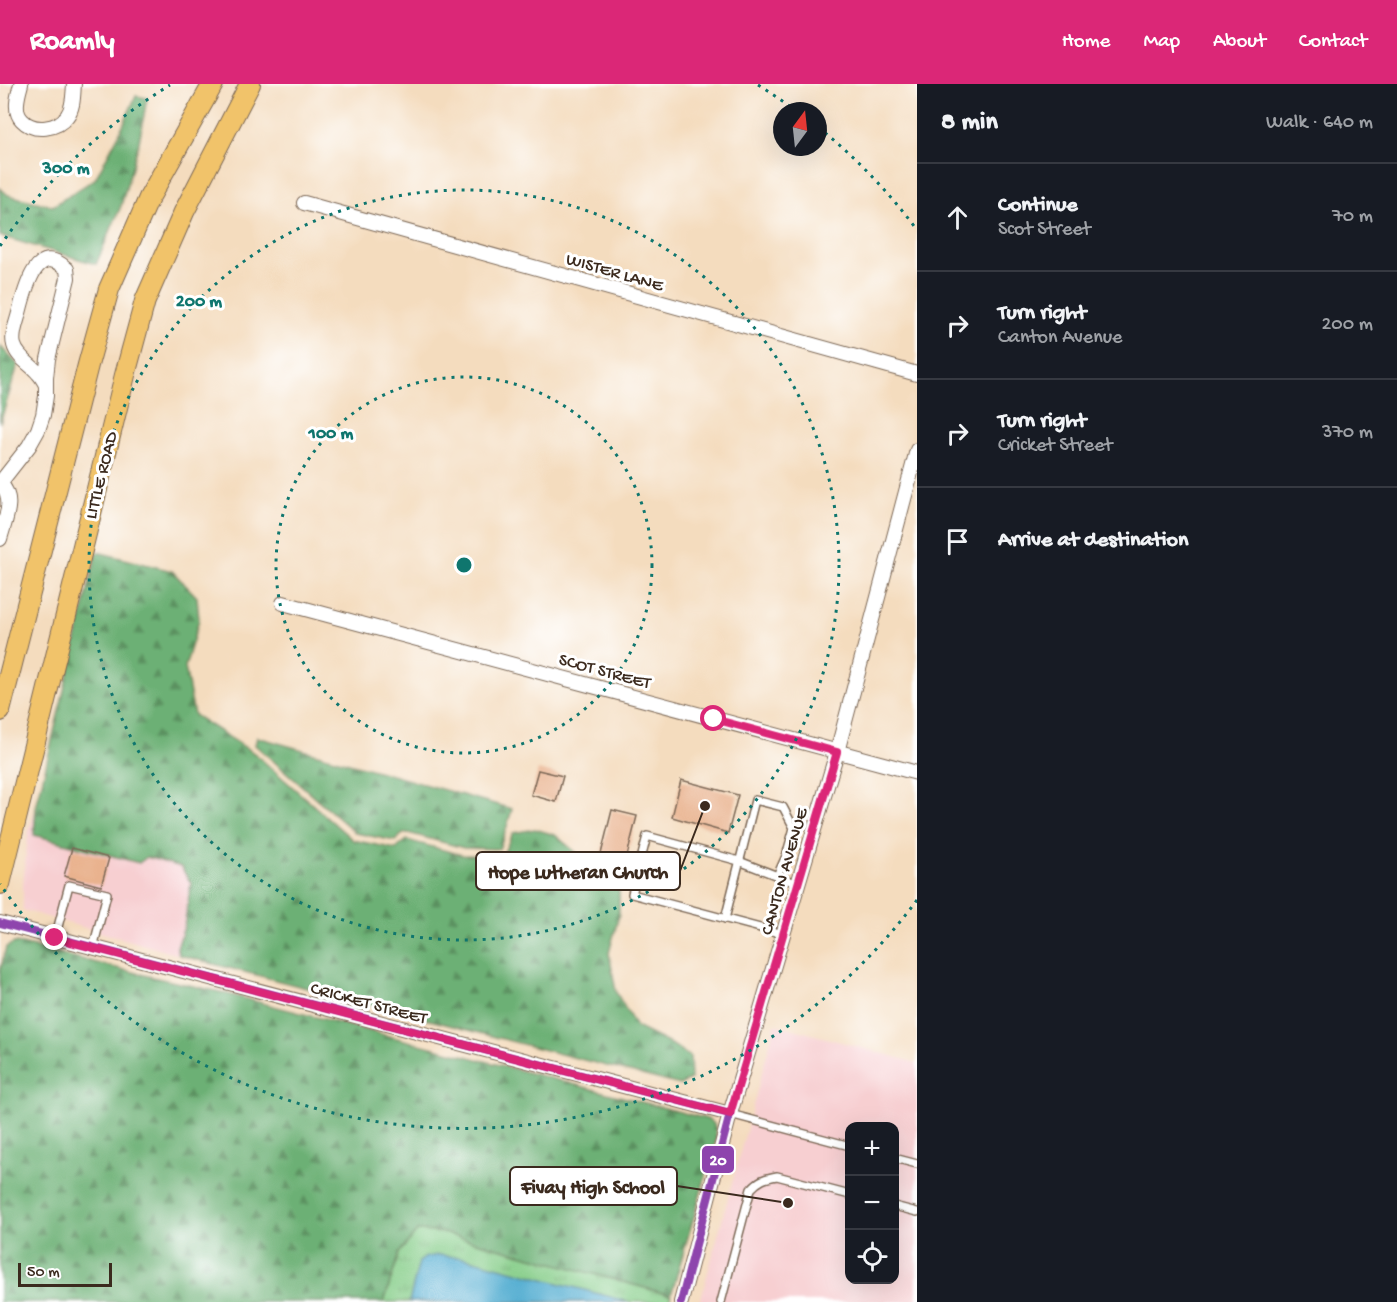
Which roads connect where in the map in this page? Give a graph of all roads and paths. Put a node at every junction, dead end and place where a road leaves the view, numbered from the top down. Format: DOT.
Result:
graph roads {
  1 [pos="21,84"];
  2 [pos="74,84"];
  3 [pos="213,84"];
  4 [pos="250,84"];
  5 [pos="304,203"];
  6 [pos="917,374"];
  7 [pos="46,385"];
  8 [pos="917,450"];
  9 [pos="0,483"];
  10 [pos="0,538"];
  11 [pos="283,603"];
  12 [pos="1,705"];
  13 [pos="837,752"];
  14 [pos="917,773"];
  15 [pos="739,861"];
  16 [pos="777,876"];
  17 [pos="0,884"];
  18 [pos="798,884"];
  19 [pos="726,919"];
  20 [pos="0,923"];
  21 [pos="783,934"];
  22 [pos="55,938"];
  23 [pos="93,948"];
  24 [pos="730,1114"];
  25 [pos="845,1145"];
  26 [pos="899,1159"];
  27 [pos="917,1164"];
  28 [pos="845,1194"];
  29 [pos="899,1207"];
  30 [pos="917,1212"];
  31 [pos="684,1301"];
  32 [pos="722,1302"];
  1 -- 2 [label="street"];
  3 -- 12 [label="main road"];
  4 -- 17 [label="main road, LITTLE ROAD"];
  5 -- 6 [label="street, WISTER LANE"];
  7 -- 7 [label="street"];
  7 -- 9 [label="street"];
  8 -- 13 [label="street, CANTON AVENUE"];
  9 -- 10 [label="street"];
  11 -- 13 [label="street, SCOT STREET"];
  13 -- 14 [label="street, SCOT STREET"];
  13 -- 18 [label="street, CANTON AVENUE"];
  15 -- 16 [label="lane"];
  15 -- 16 [label="lane"];
  15 -- 19 [label="lane"];
  15 -- 19 [label="lane"];
  16 -- 18 [label="lane"];
  18 -- 21 [label="street, CANTON AVENUE"];
  19 -- 21 [label="lane"];
  20 -- 22 [label="street, CRICKET STREET"];
  21 -- 24 [label="street, CANTON AVENUE"];
  22 -- 23 [label="street, CRICKET STREET"];
  22 -- 23 [label="lane"];
  23 -- 24 [label="street, CRICKET STREET"];
  24 -- 25 [label="lane"];
  24 -- 31 [label="street, CANTON AVENUE"];
  26 -- 27 [label="lane"];
  28 -- 32 [label="lane"];
  29 -- 30 [label="lane"];
}
